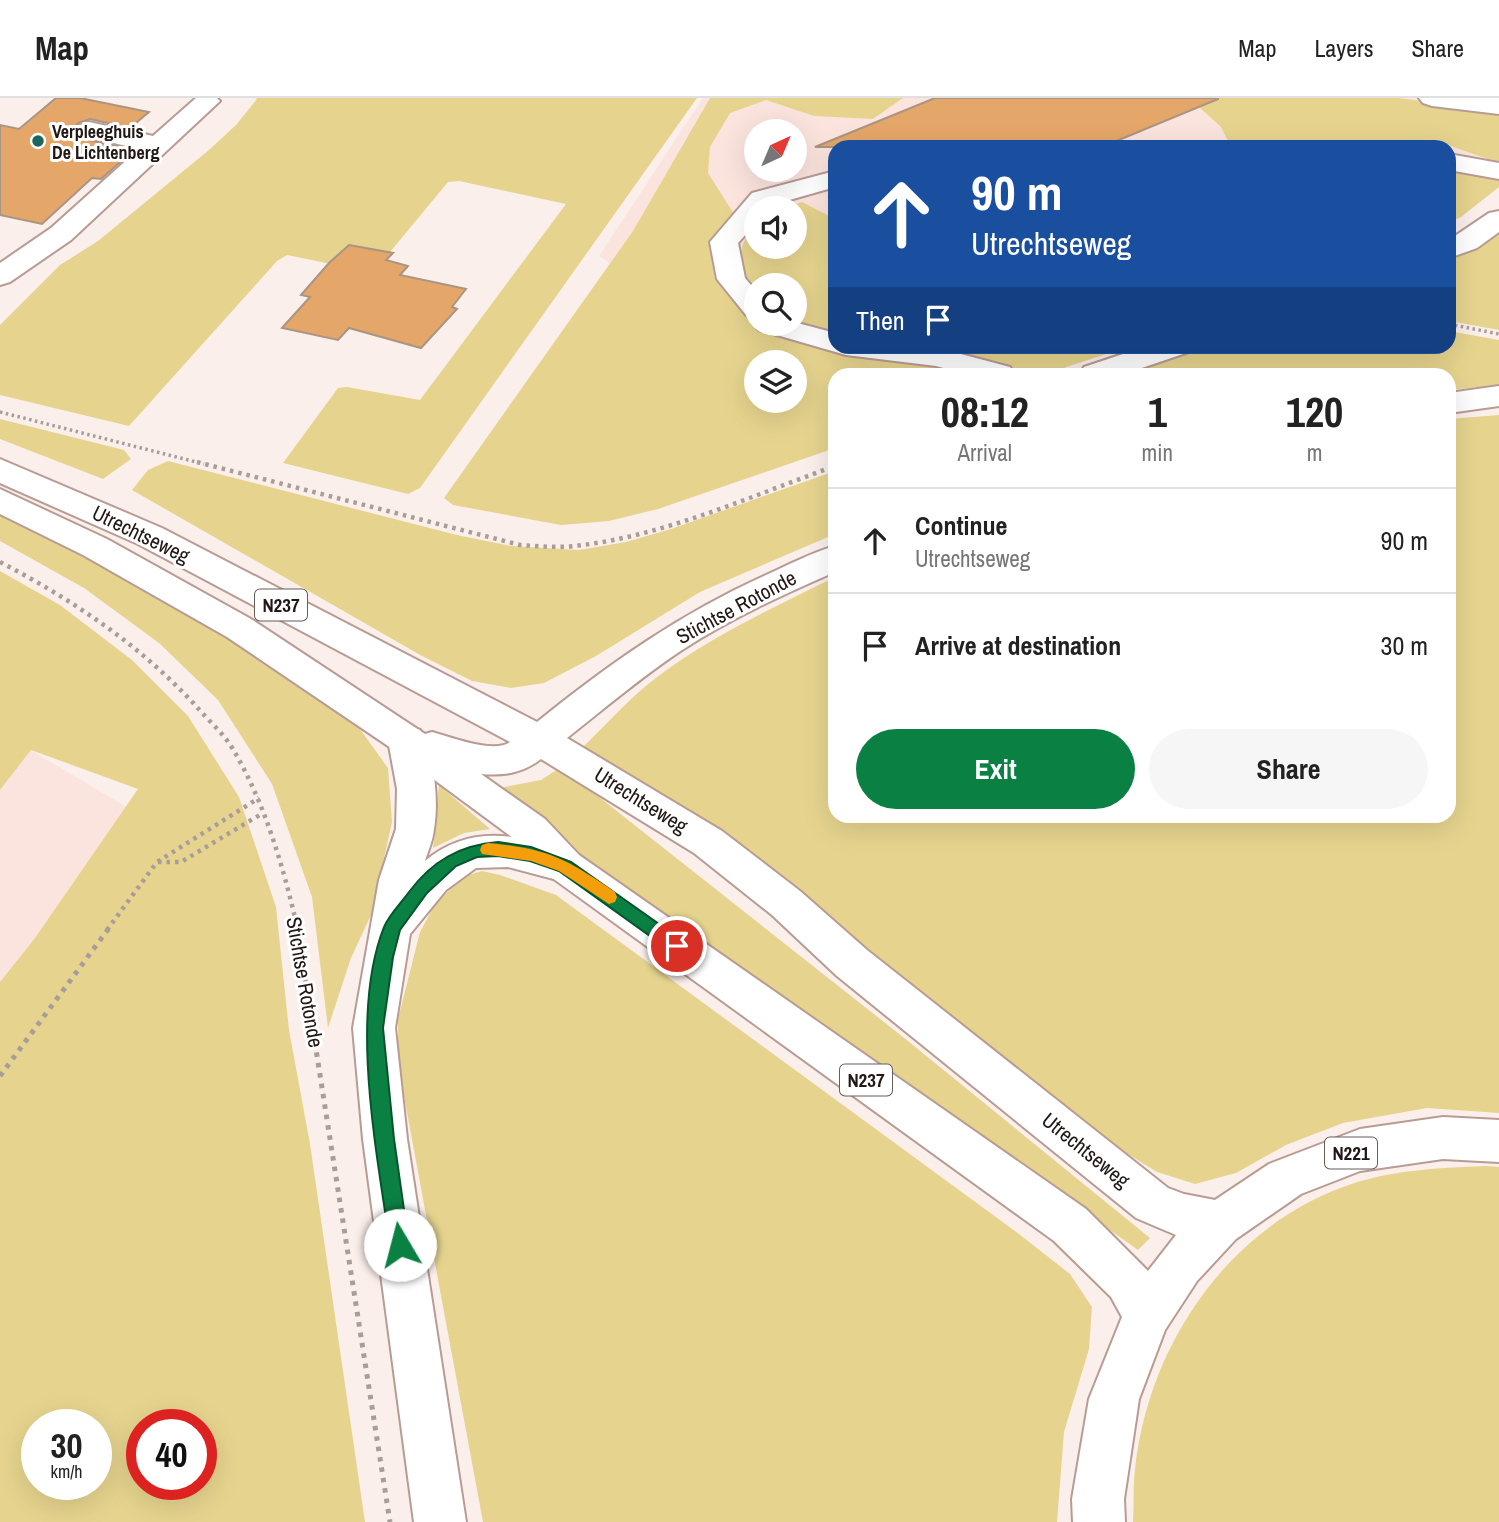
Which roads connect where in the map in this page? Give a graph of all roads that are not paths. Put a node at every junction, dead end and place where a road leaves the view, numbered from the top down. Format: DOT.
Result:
graph roads {
  1 [pos="1432,98"];
  2 [pos="207,101"];
  3 [pos="1499,106"];
  4 [pos="89,130"];
  5 [pos="159,145"];
  6 [pos="1456,163"];
  7 [pos="1499,171"];
  8 [pos="828,181"];
  9 [pos="1499,219"];
  10 [pos="1456,247"];
  11 [pos="0,276"];
  12 [pos="744,295"];
  13 [pos="807,335"];
  14 [pos="828,341"];
  15 [pos="913,354"];
  16 [pos="1154,354"];
  17 [pos="977,368"];
  18 [pos="1113,368"];
  19 [pos="1499,396"];
  20 [pos="1456,402"];
  21 [pos="0,470"];
  22 [pos="0,500"];
  23 [pos="828,561"];
  24 [pos="407,740"];
  25 [pos="541,740"];
  26 [pos="565,866"];
  27 [pos="392,928"];
  28 [pos="1499,1141"];
  29 [pos="1220,1223"];
  30 [pos="1147,1315"];
  31 [pos="440,1522"];
  32 [pos="1099,1522"];
  1 -- 3 [label="main road"];
  2 -- 5 [label="main road"];
  4 -- 5 [label="main road"];
  5 -- 11 [label="main road"];
  6 -- 7 [label="main road"];
  8 -- 12 [label="main road"];
  9 -- 10 [label="main road"];
  13 -- 14 [label="main road"];
  15 -- 17 [label="main road"];
  16 -- 18 [label="main road"];
  19 -- 20 [label="main road"];
  21 -- 25 [label="main road, Utrechtseweg / N237"];
  22 -- 24 [label="main road, Utrechtseweg / N237"];
  23 -- 25 [label="main road, Stichtse Rotonde"];
  24 -- 25 [label="main road, Stichtse Rotonde"];
  24 -- 26 [label="main road, Utrechtseweg / N237"];
  24 -- 27 [label="main road"];
  25 -- 29 [label="main road, Utrechtseweg / N237"];
  26 -- 27 [label="main road"];
  26 -- 30 [label="main road, Utrechtseweg / N237"];
  27 -- 31 [label="main road"];
  28 -- 29 [label="main road, N221"];
  29 -- 30 [label="main road, N221"];
  30 -- 32 [label="main road, N221"];
}
